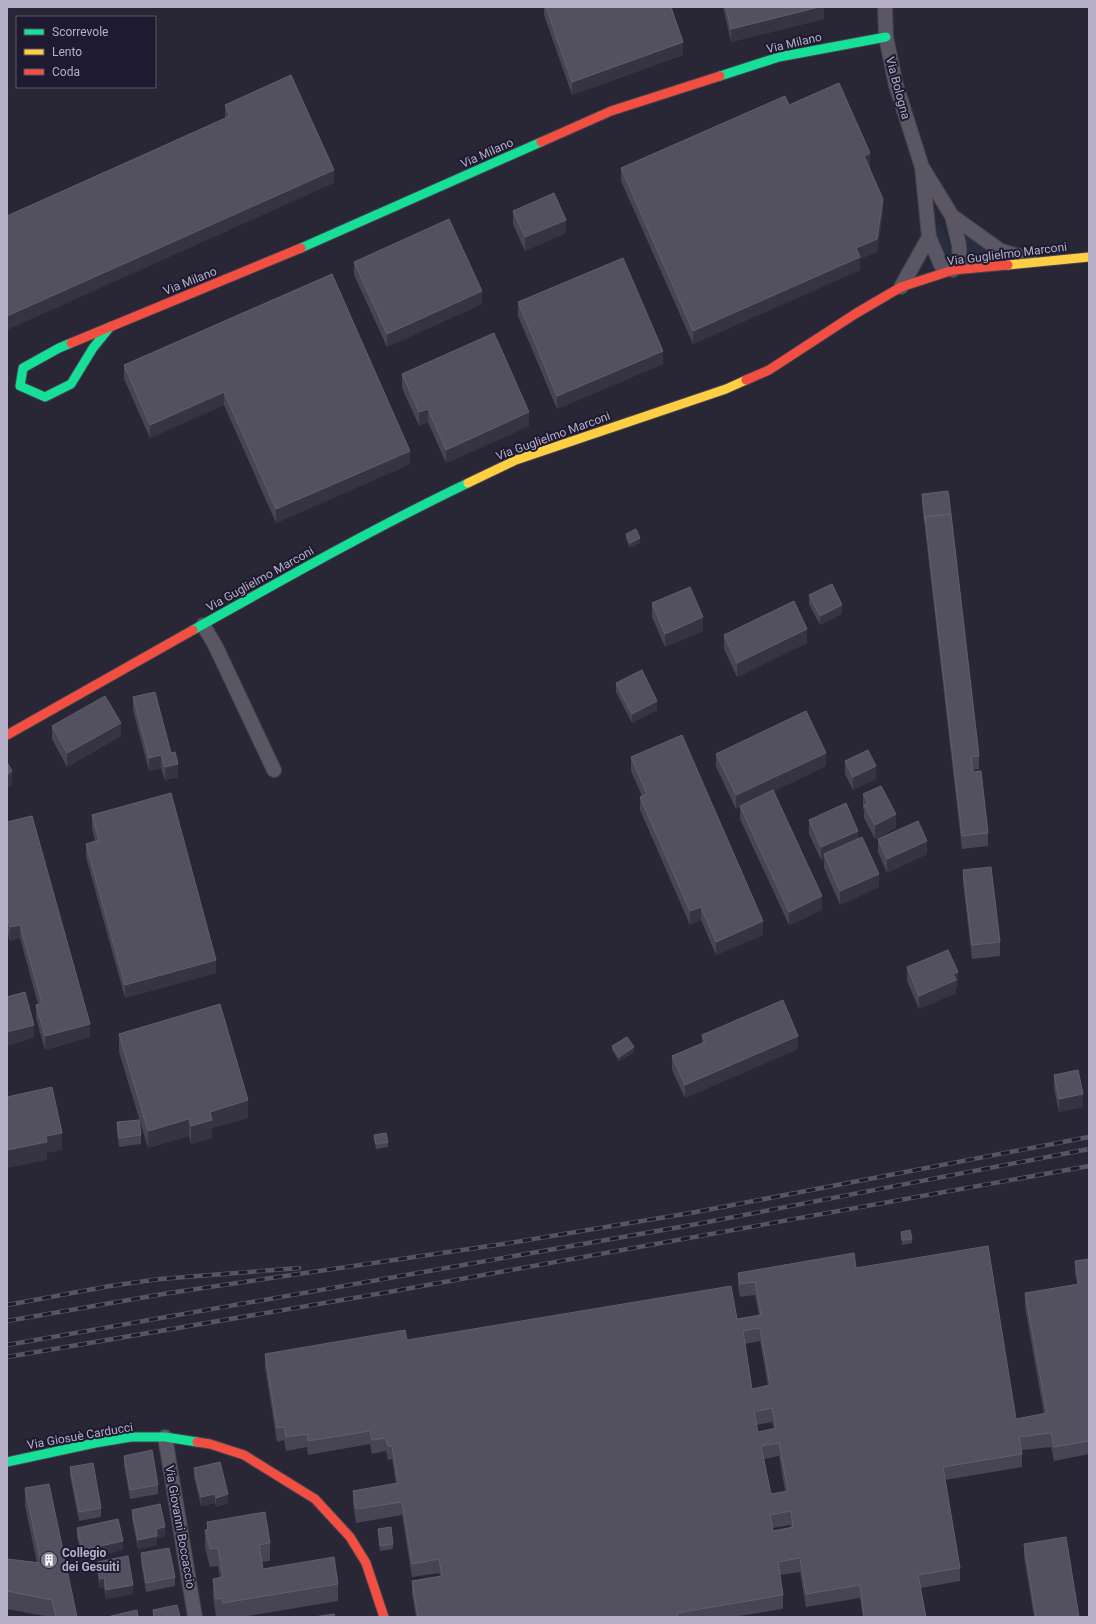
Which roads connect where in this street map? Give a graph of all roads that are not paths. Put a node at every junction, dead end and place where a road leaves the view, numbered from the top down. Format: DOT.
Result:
graph roads {
  1 [pos="885,7"];
  2 [pos="886,37"];
  3 [pos="922,167"];
  4 [pos="952,216"];
  5 [pos="929,237"];
  6 [pos="1089,257"];
  7 [pos="1038,261"];
  8 [pos="953,270"];
  9 [pos="900,288"];
  10 [pos="110,327"];
  11 [pos="203,625"];
  12 [pos="7,735"];
  13 [pos="274,770"];
  14 [pos="165,1437"];
  15 [pos="7,1462"];
  16 [pos="195,1617"];
  17 [pos="384,1617"];
  1 -- 2 [label="street, Via Bologna"];
  2 -- 3 [label="street, Via Bologna"];
  2 -- 10 [label="street, Via Milano"];
  3 -- 4 [label="street, Via Bologna"];
  3 -- 5 [label="street, Via Bologna"];
  4 -- 7 [label="street, Via Bologna"];
  4 -- 8 [label="street, Via Bologna"];
  5 -- 8 [label="street, Via Bologna"];
  5 -- 9 [label="street"];
  6 -- 7 [label="street, Via Guglielmo Marconi"];
  7 -- 8 [label="street, Via Guglielmo Marconi"];
  8 -- 9 [label="street, Via Guglielmo Marconi"];
  9 -- 11 [label="street, Via Guglielmo Marconi"];
  10 -- 10 [label="street, Via Milano"];
  11 -- 12 [label="street, Via Guglielmo Marconi"];
  11 -- 13 [label="street"];
  14 -- 15 [label="street, Via Giosuè Carducci"];
  14 -- 16 [label="street, Via Giovanni Boccaccio"];
  14 -- 17 [label="street, Via Giosuè Carducci"];
}
